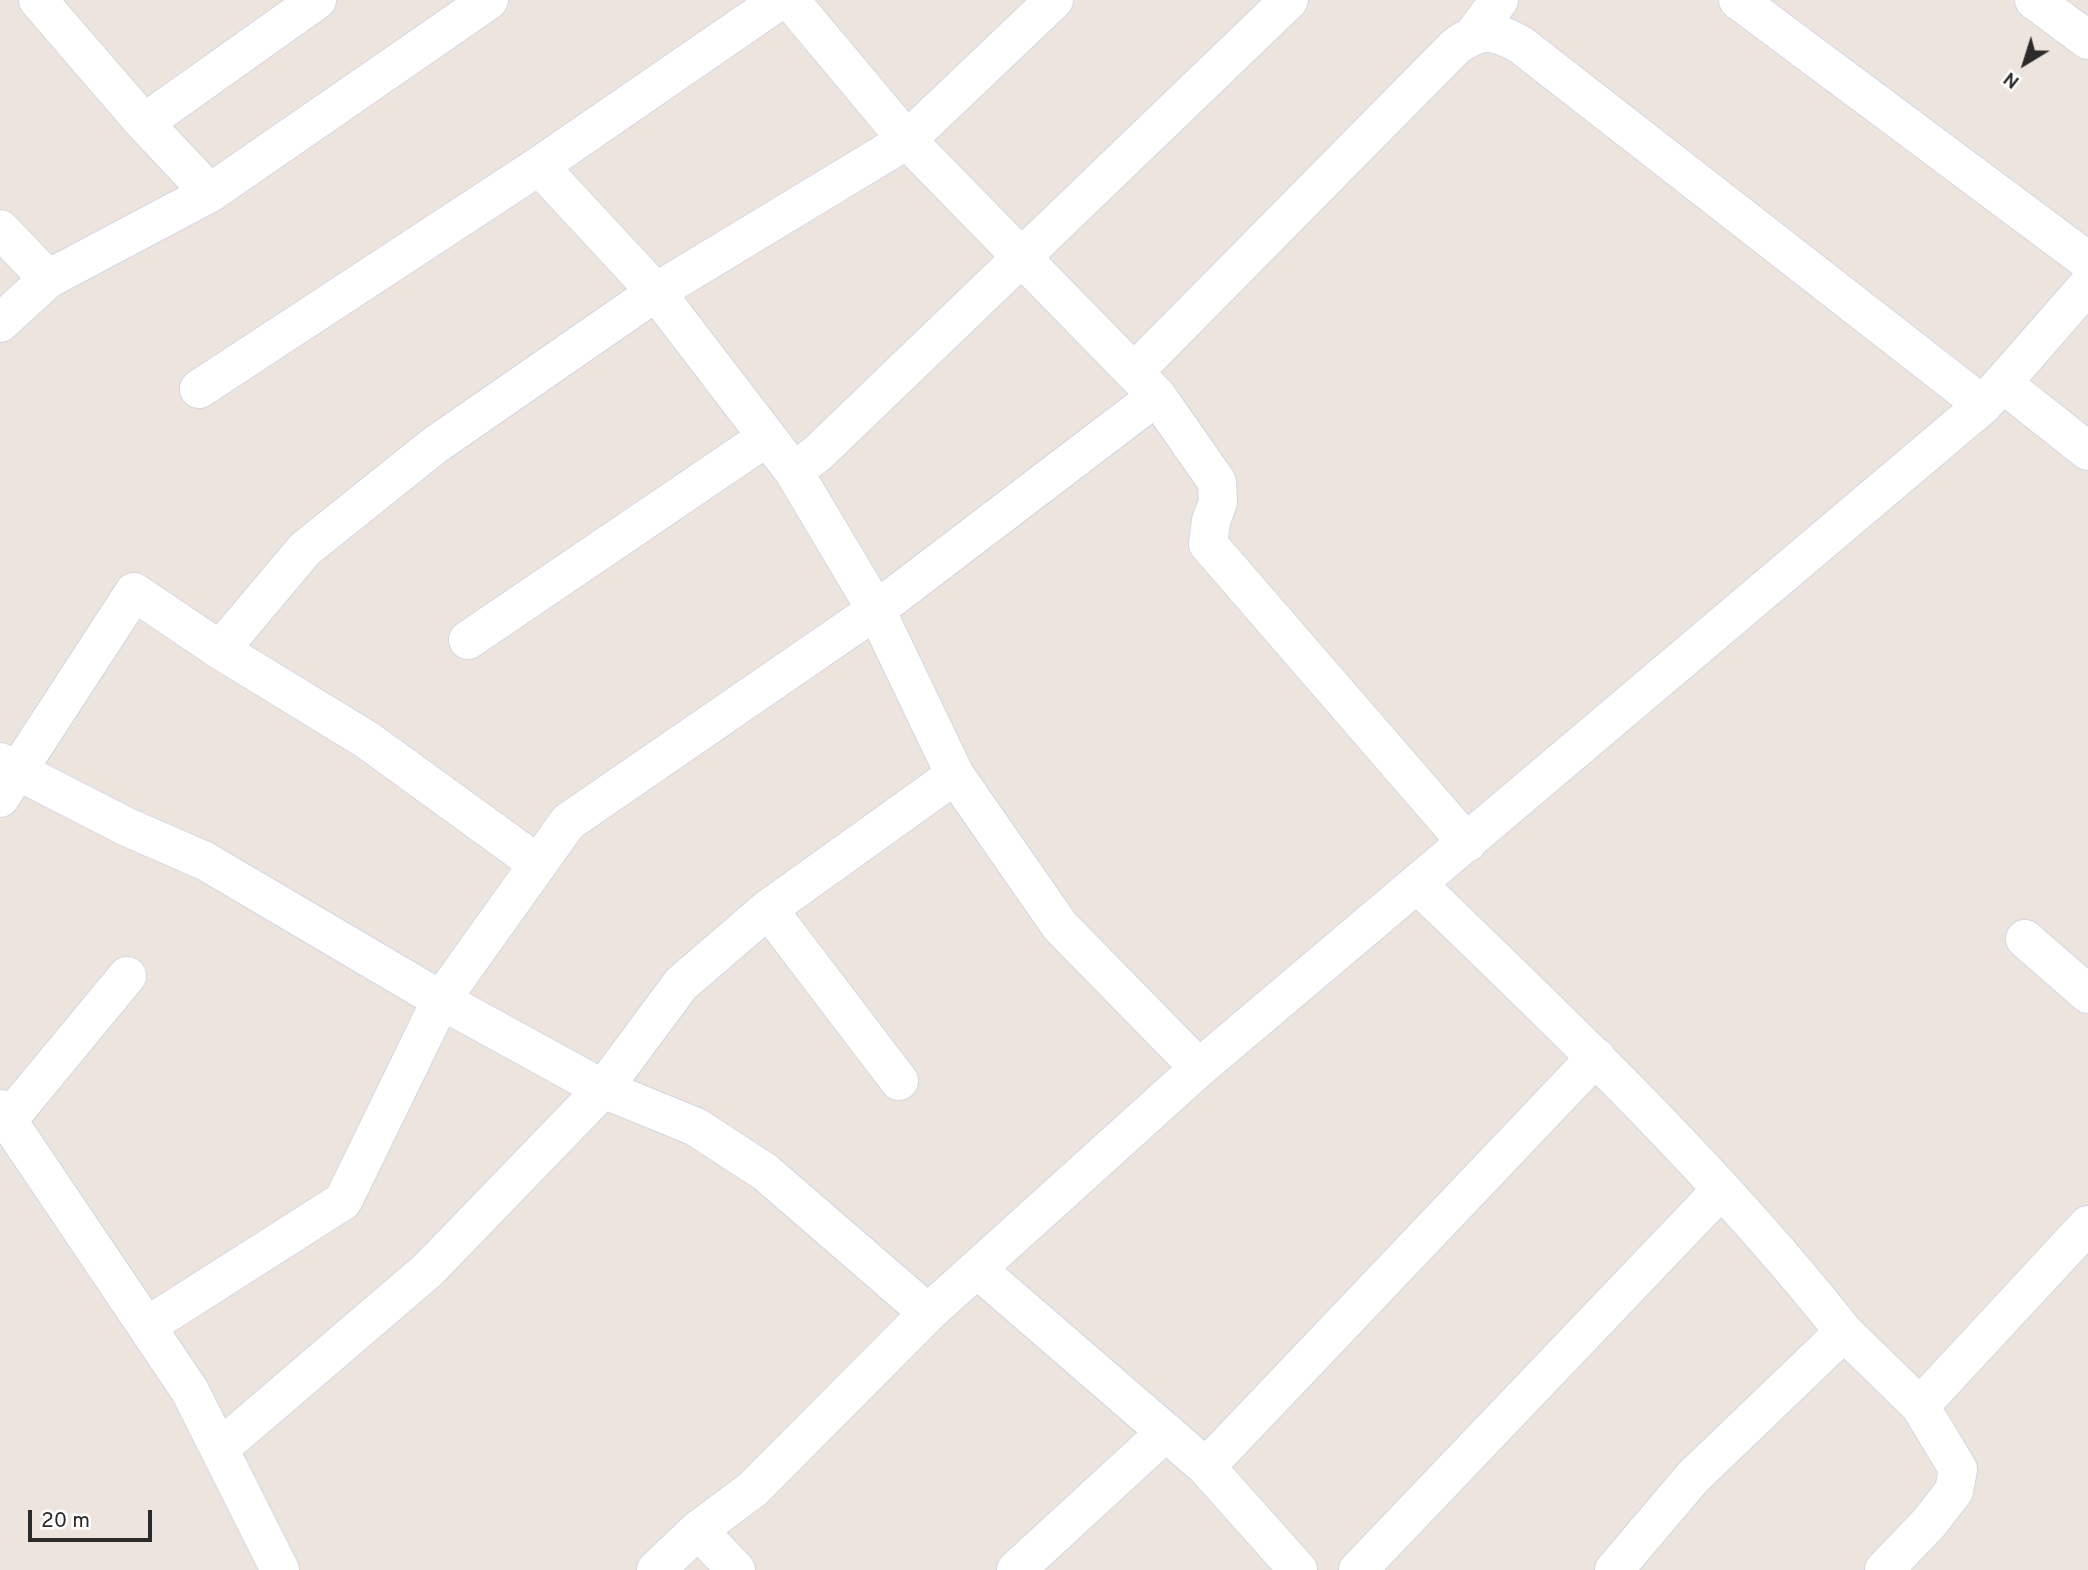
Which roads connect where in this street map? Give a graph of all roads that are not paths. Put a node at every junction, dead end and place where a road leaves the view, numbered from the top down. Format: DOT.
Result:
graph roads {
  1 [pos="38,0"];
  2 [pos="317,0"];
  3 [pos="489,0"];
  4 [pos="780,0"];
  5 [pos="790,0"];
  6 [pos="1054,0"];
  7 [pos="1289,0"];
  8 [pos="1499,0"];
  9 [pos="1738,0"];
  10 [pos="2034,0"];
  11 [pos="1475,33"];
  12 [pos="2088,40"];
  13 [pos="144,123"];
  14 [pos="907,141"];
  15 [pos="540,166"];
  16 [pos="210,193"];
  17 [pos="0,229"];
  18 [pos="1023,256"];
  19 [pos="2088,261"];
  20 [pos="48,279"];
  21 [pos="2088,285"];
  22 [pos="656,292"];
  23 [pos="0,323"];
  24 [pos="1146,384"];
  25 [pos="200,389"];
  26 [pos="1992,394"];
  27 [pos="767,437"];
  28 [pos="2088,452"];
  29 [pos="794,472"];
  30 [pos="876,610"];
  31 [pos="468,639"];
  32 [pos="220,650"];
  33 [pos="955,775"];
  34 [pos="6,777"];
  35 [pos="1466,843"];
  36 [pos="538,864"];
  37 [pos="1417,884"];
  38 [pos="768,909"];
  39 [pos="2025,939"];
  40 [pos="127,976"];
  41 [pos="2088,994"];
  42 [pos="441,1000"];
  43 [pos="1596,1057"];
  44 [pos="1199,1068"];
  45 [pos="899,1081"];
  46 [pos="603,1089"];
  47 [pos="4,1115"];
  48 [pos="1720,1191"];
  49 [pos="2088,1225"];
  50 [pos="977,1269"];
  51 [pos="928,1313"];
  52 [pos="147,1326"];
  53 [pos="1844,1332"];
  54 [pos="1920,1406"];
  55 [pos="1166,1432"];
  56 [pos="219,1449"];
  57 [pos="1206,1467"];
  58 [pos="698,1530"];
  59 [pos="280,1570"];
  60 [pos="656,1570"];
  61 [pos="736,1570"];
  62 [pos="1016,1570"];
  63 [pos="1298,1570"];
  64 [pos="1358,1570"];
  65 [pos="1614,1570"];
  66 [pos="1884,1570"];
  1 -- 13 [label="street"];
  2 -- 13 [label="street"];
  3 -- 16 [label="street"];
  4 -- 15 [label="street"];
  5 -- 14 [label="street"];
  6 -- 14 [label="street"];
  7 -- 18 [label="street"];
  8 -- 11 [label="street"];
  9 -- 19 [label="street"];
  10 -- 12 [label="street"];
  11 -- 24 [label="street"];
  11 -- 26 [label="street"];
  13 -- 16 [label="street"];
  14 -- 18 [label="street"];
  14 -- 22 [label="street"];
  15 -- 22 [label="street"];
  15 -- 25 [label="street"];
  16 -- 20 [label="street"];
  17 -- 20 [label="street"];
  18 -- 24 [label="street"];
  18 -- 29 [label="street"];
  20 -- 23 [label="street"];
  21 -- 26 [label="street"];
  22 -- 27 [label="street"];
  22 -- 32 [label="street"];
  24 -- 30 [label="street"];
  24 -- 35 [label="street"];
  26 -- 28 [label="street"];
  26 -- 35 [label="street"];
  27 -- 29 [label="street"];
  27 -- 31 [label="street"];
  29 -- 30 [label="street"];
  30 -- 33 [label="street"];
  30 -- 36 [label="street"];
  32 -- 34 [label="street"];
  32 -- 36 [label="street"];
  33 -- 38 [label="street"];
  33 -- 44 [label="street"];
  34 -- 42 [label="street"];
  35 -- 37 [label="street"];
  36 -- 42 [label="street"];
  37 -- 43 [label="street"];
  37 -- 44 [label="street"];
  38 -- 45 [label="street"];
  38 -- 46 [label="street"];
  39 -- 41 [label="street"];
  40 -- 47 [label="street"];
  42 -- 46 [label="street"];
  42 -- 52 [label="street"];
  43 -- 48 [label="street"];
  43 -- 57 [label="street"];
  44 -- 50 [label="street"];
  46 -- 51 [label="street"];
  46 -- 56 [label="street"];
  47 -- 52 [label="street"];
  48 -- 53 [label="street"];
  48 -- 64 [label="street"];
  49 -- 54 [label="street"];
  50 -- 51 [label="street"];
  50 -- 55 [label="street"];
  51 -- 58 [label="street"];
  52 -- 56 [label="street"];
  53 -- 54 [label="street"];
  53 -- 65 [label="street"];
  54 -- 66 [label="street"];
  55 -- 57 [label="street"];
  55 -- 62 [label="street"];
  56 -- 59 [label="street"];
  57 -- 63 [label="street"];
  58 -- 60 [label="street"];
  58 -- 61 [label="street"];
}
